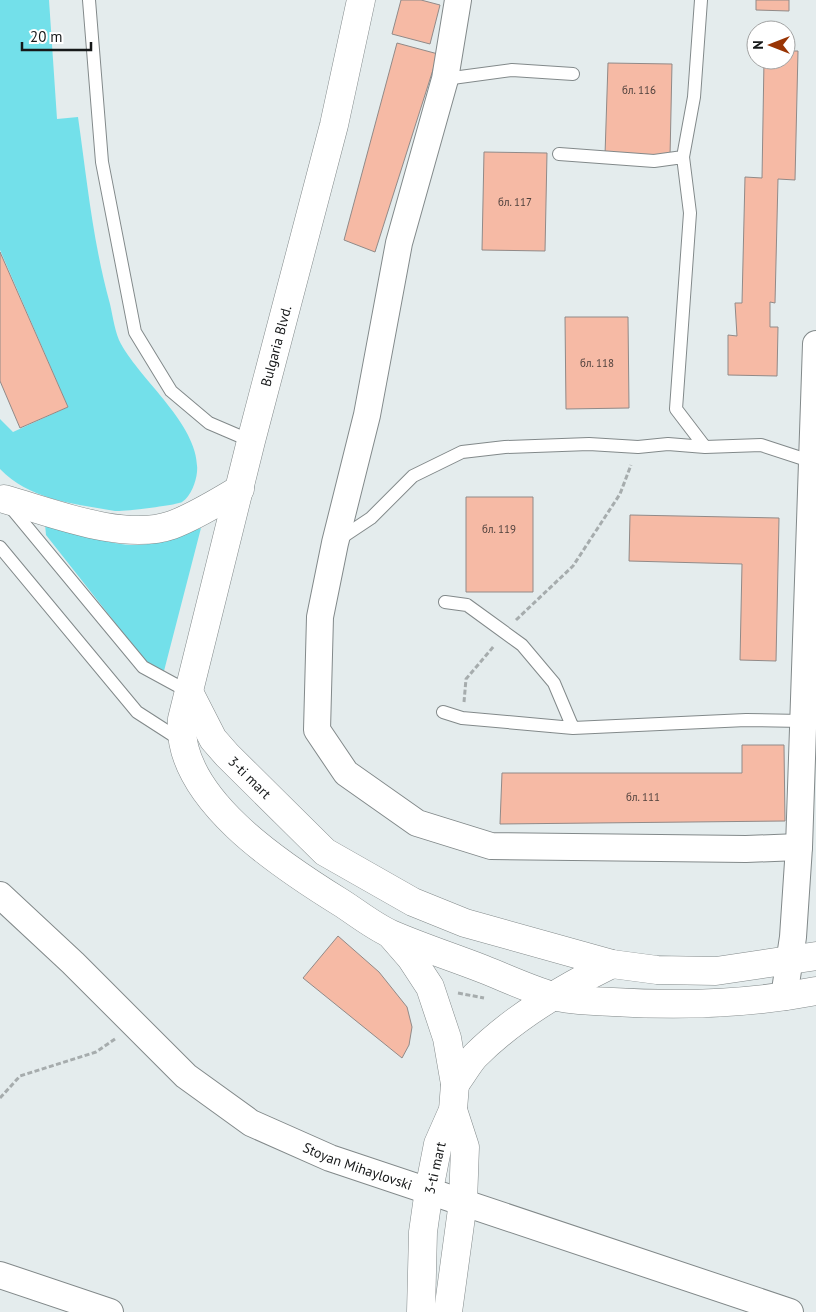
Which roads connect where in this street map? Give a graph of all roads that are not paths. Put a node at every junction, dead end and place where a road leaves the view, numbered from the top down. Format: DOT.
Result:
graph roads {
  1 [pos="89,0"];
  2 [pos="361,0"];
  3 [pos="458,0"];
  4 [pos="701,0"];
  5 [pos="573,74"];
  6 [pos="445,79"];
  7 [pos="559,154"];
  8 [pos="683,157"];
  9 [pos="816,344"];
  10 [pos="251,441"];
  11 [pos="705,447"];
  12 [pos="810,461"];
  13 [pos="240,489"];
  14 [pos="2,497"];
  15 [pos="335,543"];
  16 [pos="0,547"];
  17 [pos="446,602"];
  18 [pos="189,692"];
  19 [pos="443,712"];
  20 [pos="802,721"];
  21 [pos="573,728"];
  22 [pos="182,741"];
  23 [pos="799,847"];
  24 [pos="325,852"];
  25 [pos="0,895"];
  26 [pos="390,933"];
  27 [pos="816,956"];
  28 [pos="788,962"];
  29 [pos="612,964"];
  30 [pos="816,991"];
  31 [pos="554,996"];
  32 [pos="784,997"];
  33 [pos="454,1097"];
  34 [pos="429,1190"];
  35 [pos="462,1202"];
  36 [pos="0,1275"];
  37 [pos="110,1312"];
  38 [pos="421,1312"];
  39 [pos="448,1312"];
  40 [pos="790,1312"];
  1 -- 10 [label="lane"];
  2 -- 10 [label="street, Bulgaria Blvd."];
  3 -- 6 [label="street"];
  4 -- 8 [label="lane"];
  5 -- 6 [label="lane"];
  6 -- 15 [label="street"];
  7 -- 8 [label="lane"];
  8 -- 11 [label="lane"];
  9 -- 12 [label="street"];
  10 -- 13 [label="street, Bulgaria Blvd."];
  11 -- 12 [label="lane"];
  11 -- 15 [label="lane"];
  12 -- 20 [label="street"];
  13 -- 14 [label="street"];
  13 -- 18 [label="street, Bulgaria Blvd."];
  14 -- 18 [label="lane"];
  15 -- 23 [label="street"];
  16 -- 22 [label="lane"];
  17 -- 21 [label="lane"];
  18 -- 22 [label="street, Bulgaria Blvd."];
  18 -- 24 [label="street, 3-ti mart"];
  19 -- 21 [label="lane"];
  20 -- 21 [label="lane"];
  20 -- 23 [label="street"];
  22 -- 26 [label="street"];
  23 -- 28 [label="street"];
  24 -- 26 [label="street, 3-ti mart"];
  24 -- 29 [label="street, 3-ti mart"];
  25 -- 34 [label="street, Stoyan Mihaylovski"];
  26 -- 31 [label="street"];
  26 -- 33 [label="street, 3-ti mart"];
  27 -- 28 [label="street, 3-ti mart"];
  28 -- 29 [label="street, 3-ti mart"];
  28 -- 32 [label="street"];
  29 -- 31 [label="street"];
  30 -- 32 [label="street"];
  31 -- 32 [label="street"];
  31 -- 33 [label="street"];
  33 -- 34 [label="street, 3-ti mart"];
  33 -- 35 [label="street, 3-ti mart"];
  34 -- 35 [label="street, Stoyan Mihaylovski"];
  34 -- 38 [label="street, 3-ti mart"];
  35 -- 39 [label="street, 3-ti mart"];
  35 -- 40 [label="street, Stoyan Mihaylovski"];
  36 -- 37 [label="street"];
}
